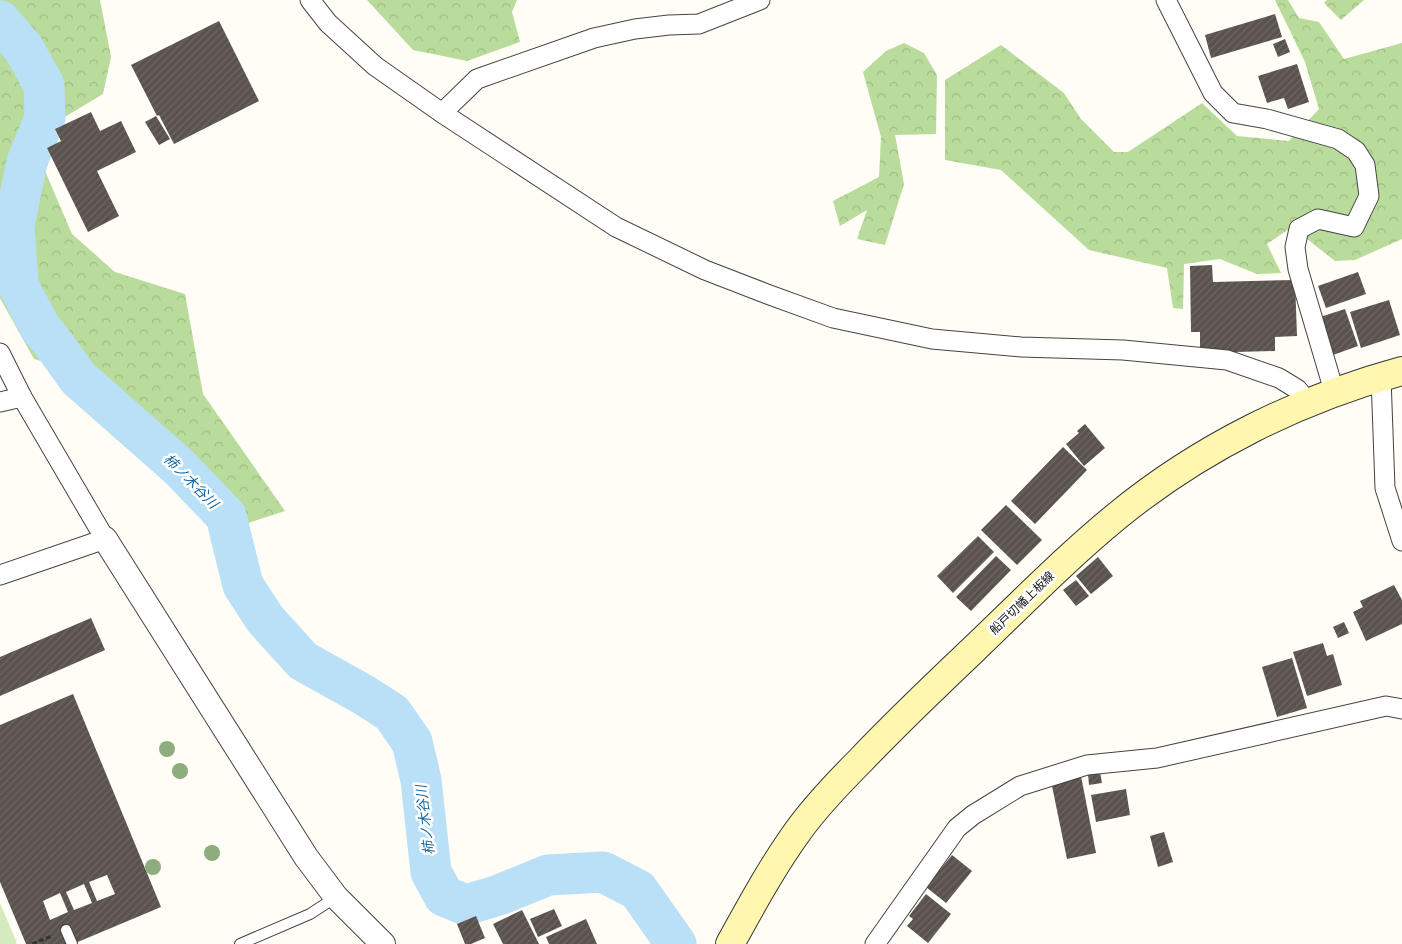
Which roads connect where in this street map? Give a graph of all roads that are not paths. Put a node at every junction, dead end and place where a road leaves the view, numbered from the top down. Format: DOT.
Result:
graph roads {
  1 [pos="310,0"];
  2 [pos="760,0"];
  3 [pos="1166,0"];
  4 [pos="442,113"];
  5 [pos="0,353"];
  6 [pos="1391,374"];
  7 [pos="1334,391"];
  8 [pos="22,397"];
  9 [pos="0,402"];
  10 [pos="1308,402"];
  11 [pos="105,539"];
  12 [pos="1402,541"];
  13 [pos="0,575"];
  14 [pos="1402,709"];
  15 [pos="336,897"];
  16 [pos="66,930"];
  17 [pos="72,944"];
  18 [pos="240,944"];
  19 [pos="383,944"];
  20 [pos="730,944"];
  21 [pos="875,944"];
  1 -- 4 [label="street"];
  2 -- 4 [label="street"];
  3 -- 7 [label="street"];
  4 -- 10 [label="street"];
  5 -- 8 [label="street"];
  6 -- 7 [label="main road, 船戸切幡上板線"];
  6 -- 12 [label="street"];
  7 -- 10 [label="main road, 船戸切幡上板線"];
  8 -- 9 [label="street"];
  8 -- 11 [label="street"];
  10 -- 20 [label="main road, 船戸切幡上板線"];
  11 -- 13 [label="street"];
  11 -- 15 [label="street"];
  14 -- 21 [label="street"];
  15 -- 18 [label="lane"];
  15 -- 19 [label="street"];
  16 -- 17 [label="lane"];
}
